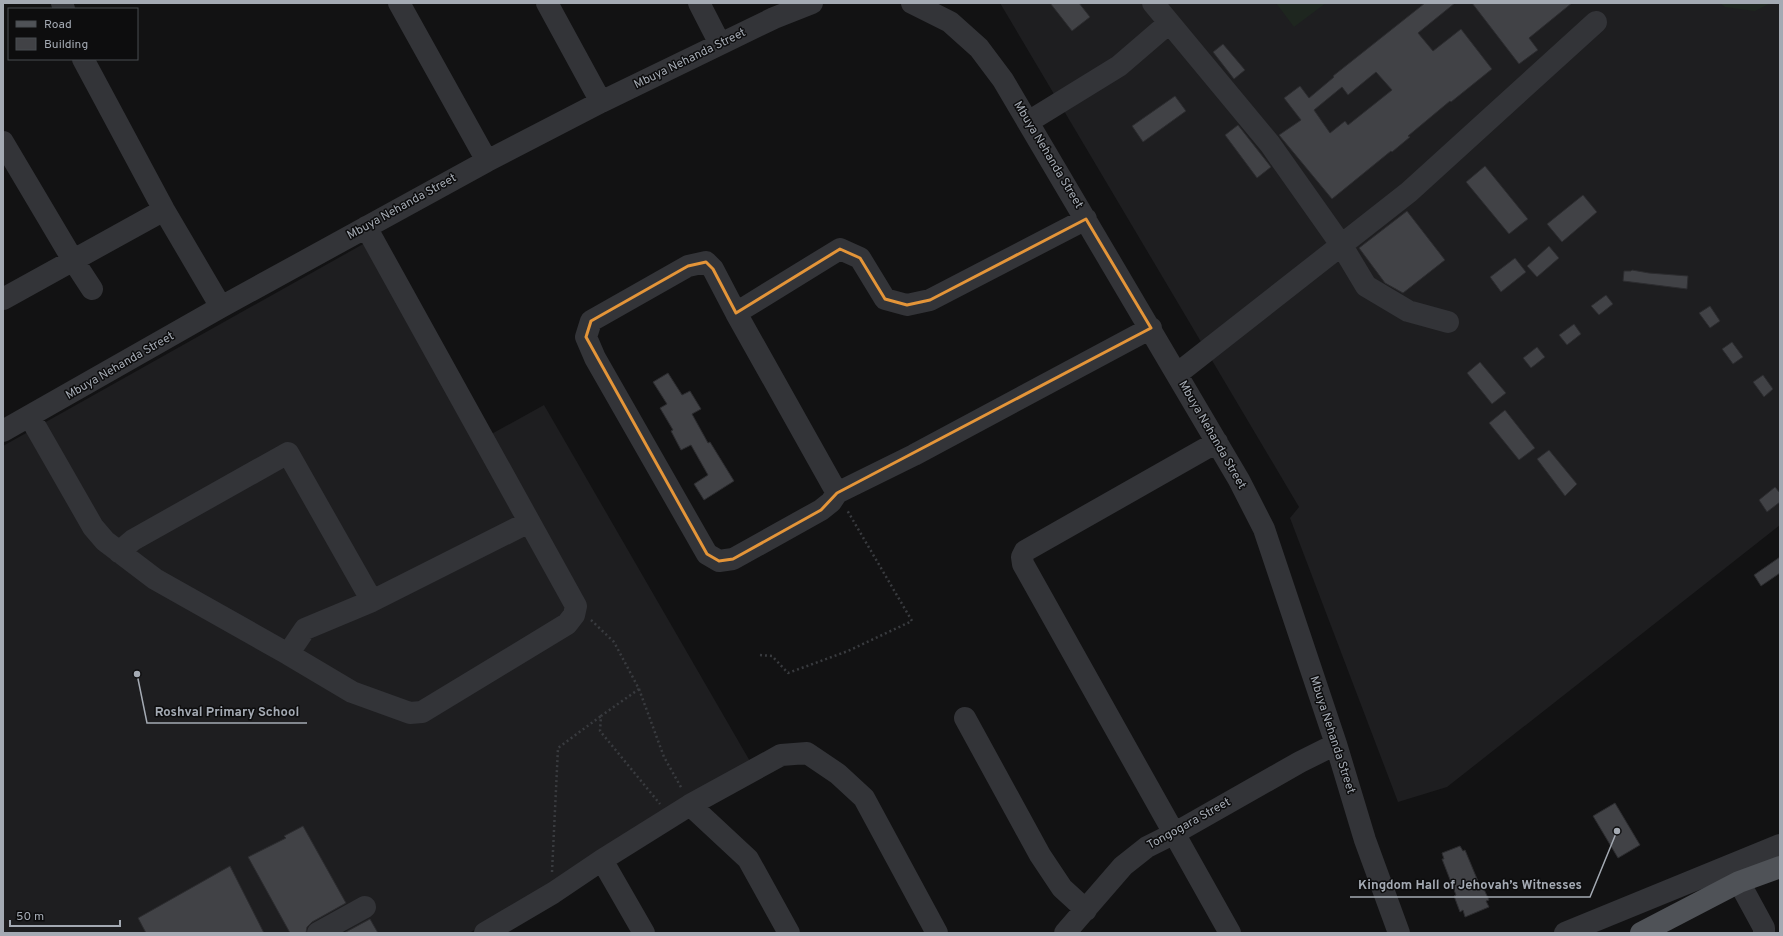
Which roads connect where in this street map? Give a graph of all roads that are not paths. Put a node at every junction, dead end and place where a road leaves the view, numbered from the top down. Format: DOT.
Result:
graph roads {
  1 [pos="399,3"];
  2 [pos="547,3"];
  3 [pos="699,3"];
  4 [pos="812,3"];
  5 [pos="912,3"];
  6 [pos="1153,3"];
  7 [pos="1596,22"];
  8 [pos="1169,23"];
  9 [pos="720,44"];
  10 [pos="84,60"];
  11 [pos="601,102"];
  12 [pos="1028,122"];
  13 [pos="3,142"];
  14 [pos="487,161"];
  15 [pos="164,210"];
  16 [pos="1086,219"];
  17 [pos="366,227"];
  18 [pos="1342,246"];
  19 [pos="73,260"];
  20 [pos="92,289"];
  21 [pos="3,299"];
  22 [pos="221,307"];
  23 [pos="736,313"];
  24 [pos="1448,322"];
  25 [pos="1151,328"];
  26 [pos="1177,374"];
  27 [pos="30,417"];
  28 [pos="3,431"];
  29 [pos="1217,442"];
  30 [pos="837,492"];
  31 [pos="529,522"];
  32 [pos="119,552"];
  33 [pos="372,601"];
  34 [pos="288,654"];
  35 [pos="965,718"];
  36 [pos="1336,744"];
  37 [pos="690,805"];
  38 [pos="1175,833"];
  39 [pos="1780,844"];
  40 [pos="602,860"];
  41 [pos="1780,867"];
  42 [pos="1740,882"];
  43 [pos="365,907"];
  44 [pos="1086,910"];
  45 [pos="491,932"];
  46 [pos="1067,932"];
  47 [pos="318,933"];
  48 [pos="644,933"];
  49 [pos="789,933"];
  50 [pos="937,933"];
  51 [pos="1230,933"];
  52 [pos="1399,933"];
  53 [pos="1565,933"];
  54 [pos="1641,933"];
  55 [pos="1764,933"];
  1 -- 14 [label="street"];
  2 -- 11 [label="street"];
  3 -- 9 [label="street"];
  4 -- 9 [label="street, Mbuya Nehanda Street"];
  5 -- 12 [label="street, Mbuya Nehanda Street"];
  6 -- 8 [label="street"];
  7 -- 18 [label="street"];
  8 -- 12 [label="street"];
  8 -- 18 [label="street"];
  9 -- 11 [label="street, Mbuya Nehanda Street"];
  10 -- 15 [label="street"];
  11 -- 14 [label="street, Mbuya Nehanda Street"];
  12 -- 16 [label="street, Mbuya Nehanda Street"];
  13 -- 19 [label="street"];
  14 -- 17 [label="street, Mbuya Nehanda Street"];
  15 -- 19 [label="street"];
  15 -- 22 [label="street"];
  16 -- 23 [label="street"];
  16 -- 25 [label="street, Mbuya Nehanda Street"];
  17 -- 22 [label="street, Mbuya Nehanda Street"];
  17 -- 31 [label="street"];
  18 -- 24 [label="street"];
  18 -- 26 [label="street"];
  19 -- 20 [label="street"];
  19 -- 21 [label="street"];
  22 -- 27 [label="street, Mbuya Nehanda Street"];
  23 -- 30 [label="street"];
  23 -- 30 [label="street"];
  25 -- 26 [label="street, Mbuya Nehanda Street"];
  25 -- 30 [label="street"];
  26 -- 29 [label="street, Mbuya Nehanda Street"];
  27 -- 28 [label="street, Mbuya Nehanda Street"];
  27 -- 32 [label="street"];
  29 -- 36 [label="street, Mbuya Nehanda Street"];
  29 -- 38 [label="street"];
  31 -- 33 [label="street"];
  31 -- 34 [label="street"];
  32 -- 33 [label="street"];
  32 -- 34 [label="street"];
  33 -- 34 [label="street"];
  35 -- 44 [label="street"];
  36 -- 38 [label="street, Tongogara Street"];
  36 -- 52 [label="street, Mbuya Nehanda Street"];
  37 -- 40 [label="street"];
  37 -- 49 [label="street"];
  37 -- 50 [label="street"];
  38 -- 44 [label="street, Tongogara Street"];
  38 -- 51 [label="street"];
  39 -- 53 [label="street"];
  40 -- 45 [label="street"];
  40 -- 48 [label="street"];
  41 -- 42 [label="main road"];
  42 -- 54 [label="main road"];
  42 -- 55 [label="street"];
  43 -- 47 [label="street"];
  44 -- 46 [label="street, Tongogara Street"];
}
